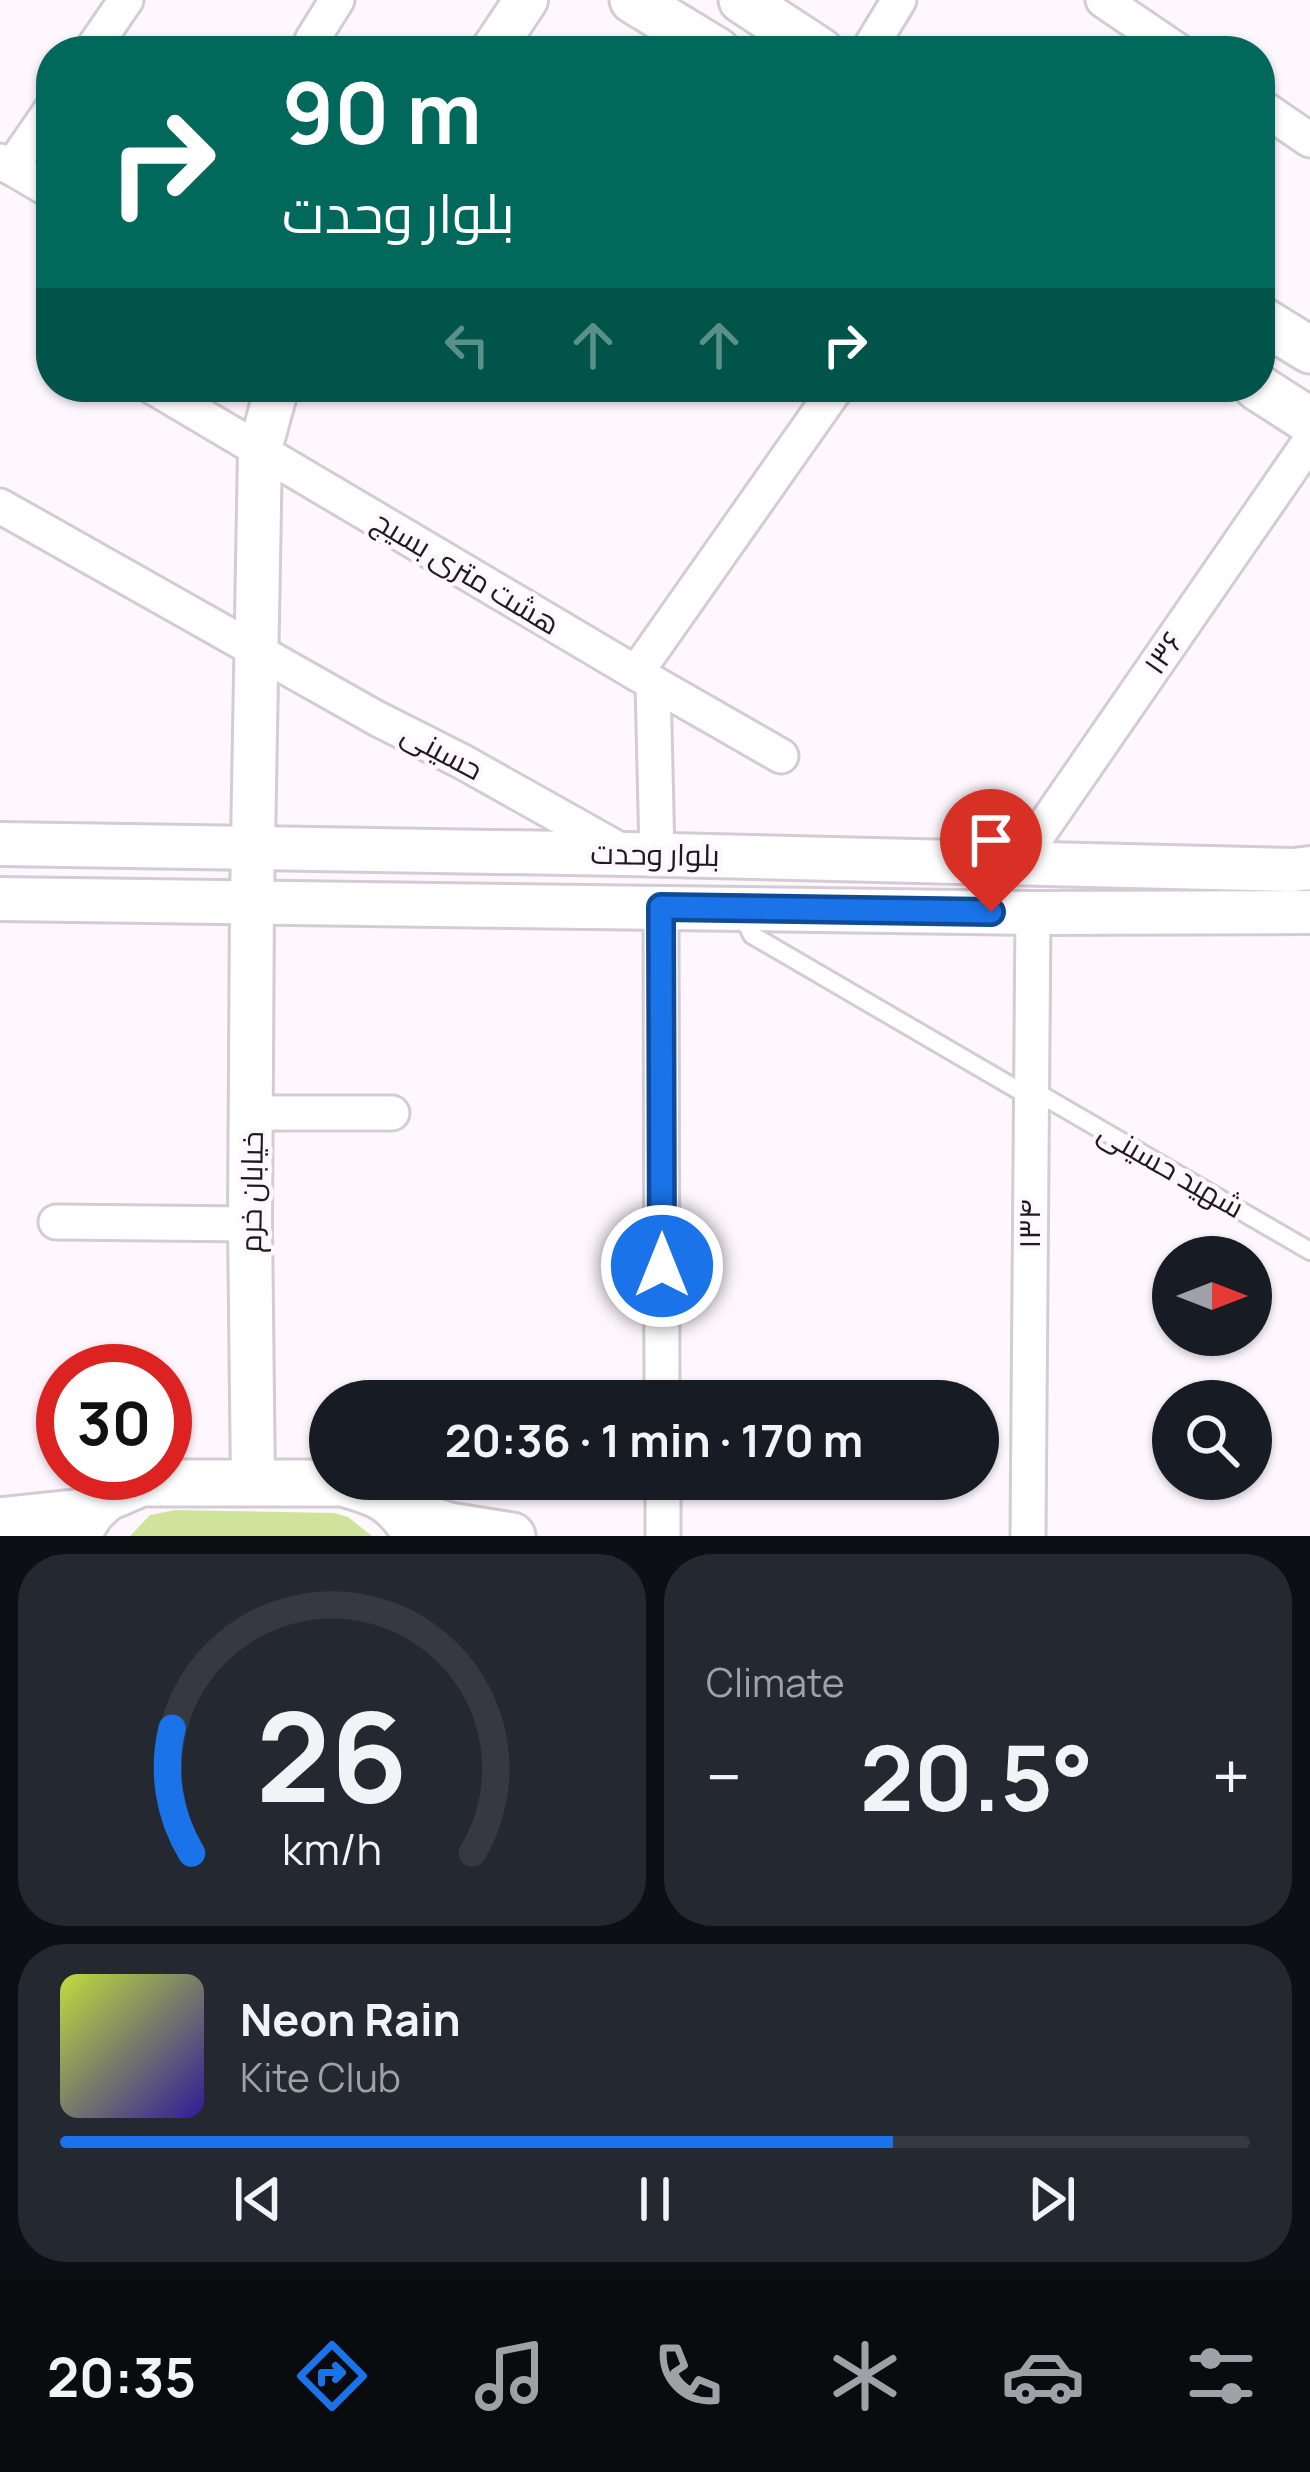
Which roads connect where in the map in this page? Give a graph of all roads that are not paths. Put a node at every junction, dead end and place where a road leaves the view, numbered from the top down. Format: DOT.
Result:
graph roads {
  1 [pos="126,0"];
  2 [pos="337,0"];
  3 [pos="526,0"];
  4 [pos="633,0"];
  5 [pos="742,0"];
  6 [pos="899,0"];
  7 [pos="1120,6"];
  8 [pos="101,36"];
  9 [pos="314,36"];
  10 [pos="502,36"];
  11 [pos="692,36"];
  12 [pos="797,36"];
  13 [pos="877,36"];
  14 [pos="1159,36"];
  15 [pos="1275,116"];
  16 [pos="36,128"];
  17 [pos="1310,140"];
  18 [pos="6,165"];
  19 [pos="36,182"];
  20 [pos="1275,329"];
  21 [pos="1310,350"];
  22 [pos="1275,399"];
  23 [pos="179,402"];
  24 [pos="273,402"];
  25 [pos="828,402"];
  26 [pos="1310,421"];
  27 [pos="1310,441"];
  28 [pos="260,449"];
  29 [pos="0,506"];
  30 [pos="257,650"];
  31 [pos="644,678"];
  32 [pos="781,756"];
  33 [pos="0,844"];
  34 [pos="253,848"];
  35 [pos="642,854"];
  36 [pos="1018,864"];
  37 [pos="1310,868"];
  38 [pos="0,898"];
  39 [pos="252,902"];
  40 [pos="661,907"];
  41 [pos="739,908"];
  42 [pos="1310,912"];
  43 [pos="1033,913"];
  44 [pos="1031,1093"];
  45 [pos="392,1113"];
  46 [pos="253,1114"];
  47 [pos="56,1222"];
  48 [pos="250,1224"];
  49 [pos="1310,1250"];
  50 [pos="662,1380"];
  51 [pos="253,1483"];
  52 [pos="663,1500"];
  53 [pos="0,1521"];
  54 [pos="84,1523"];
  55 [pos="409,1523"];
  56 [pos="512,1536"];
  57 [pos="663,1536"];
  58 [pos="1028,1536"];
  1 -- 8 [label="street"];
  2 -- 9 [label="street"];
  3 -- 10 [label="street"];
  4 -- 11 [label="main road"];
  5 -- 12 [label="main road"];
  6 -- 13 [label="street"];
  7 -- 14 [label="street"];
  15 -- 17 [label="street"];
  16 -- 18 [label="street"];
  18 -- 19 [label="street"];
  20 -- 21 [label="main road"];
  22 -- 26 [label="main road"];
  23 -- 28 [label="street, هشت متری بسیج"];
  24 -- 28 [label="street"];
  25 -- 31 [label="street"];
  27 -- 36 [label="street, ۱۳۶"];
  28 -- 30 [label="street"];
  28 -- 31 [label="street, هشت متری بسیج"];
  29 -- 30 [label="street, حسینی"];
  30 -- 34 [label="street"];
  30 -- 35 [label="street, حسینی"];
  31 -- 32 [label="street, هشت متری بسیج"];
  31 -- 35 [label="street"];
  33 -- 34 [label="street, بلوار وحدت"];
  34 -- 35 [label="street, بلوار وحدت"];
  34 -- 39 [label="street, خیابان خرم"];
  35 -- 36 [label="street, بلوار وحدت"];
  36 -- 37 [label="street, بلوار وحدت"];
  38 -- 39 [label="street, بلوار وحدت"];
  39 -- 40 [label="street, بلوار وحدت"];
  39 -- 46 [label="street, خیابان خرم"];
  40 -- 41 [label="street, بلوار وحدت"];
  40 -- 50 [label="street"];
  41 -- 43 [label="street, بلوار وحدت"];
  41 -- 44 [label="lane, شهید حسینی"];
  42 -- 43 [label="street, بلوار وحدت"];
  43 -- 44 [label="street, ۱۳۴"];
  44 -- 49 [label="lane, شهید حسینی"];
  44 -- 58 [label="street, ۱۳۴"];
  45 -- 46 [label="street"];
  46 -- 48 [label="street, خیابان خرم"];
  47 -- 48 [label="street"];
  48 -- 51 [label="street, خیابان خرم"];
  51 -- 54 [label="main road"];
  51 -- 55 [label="main road"];
  52 -- 57 [label="street"];
  53 -- 54 [label="main road"];
  55 -- 56 [label="main road"];
}
